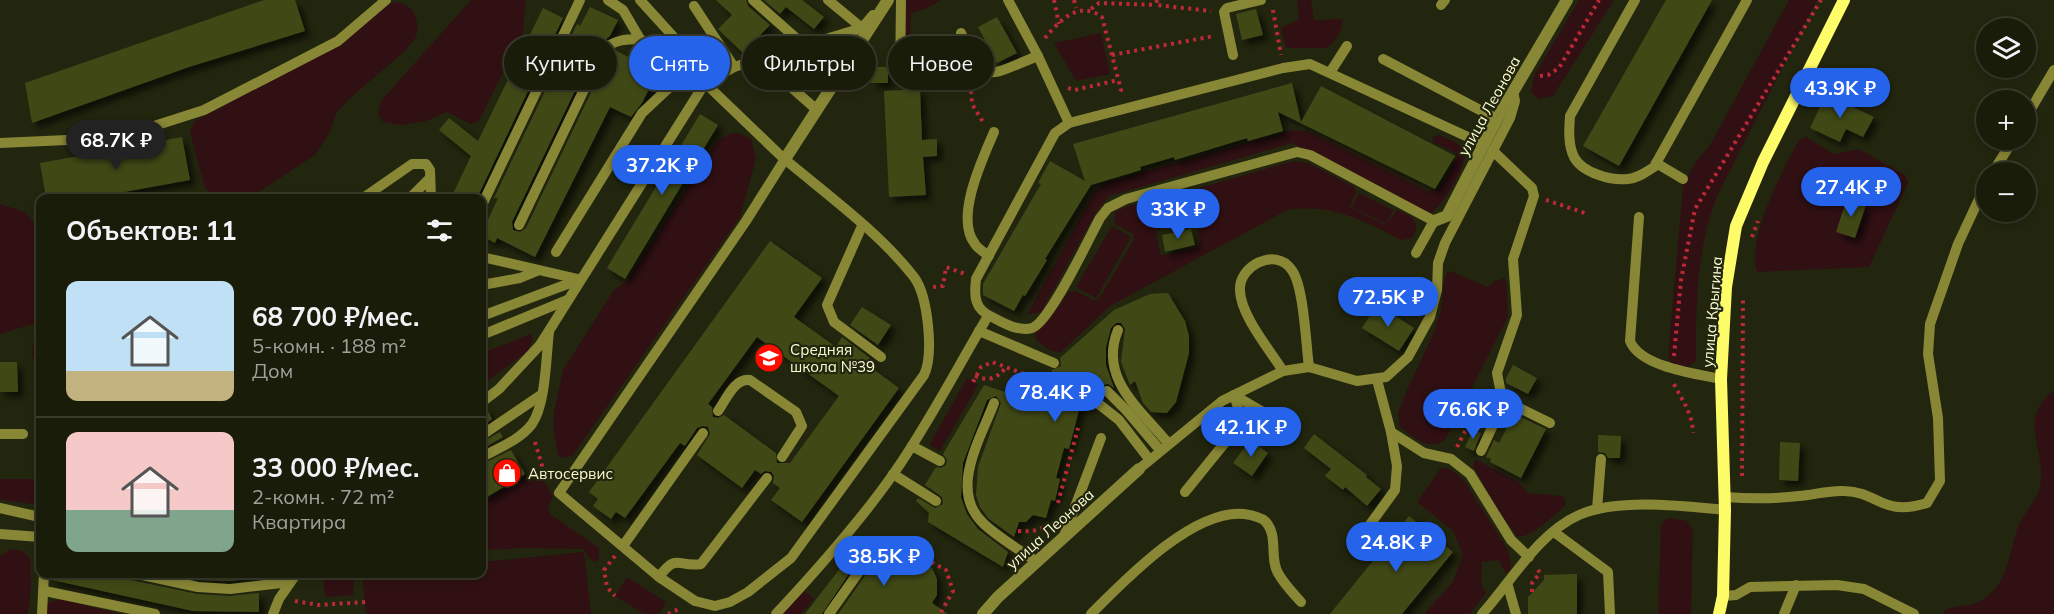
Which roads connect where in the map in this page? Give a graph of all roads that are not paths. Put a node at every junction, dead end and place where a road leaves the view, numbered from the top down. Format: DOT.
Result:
graph roads {
  1 [pos="386,0"];
  2 [pos="580,0"];
  3 [pos="608,0"];
  4 [pos="640,0"];
  5 [pos="753,0"];
  6 [pos="887,0"];
  7 [pos="901,0"];
  8 [pos="1261,0"];
  9 [pos="1566,0"];
  10 [pos="1635,0"];
  11 [pos="1747,0"];
  12 [pos="1844,0"];
  13 [pos="1011,1"];
  14 [pos="833,2"];
  15 [pos="694,6"];
  16 [pos="862,28"];
  17 [pos="961,33"];
  18 [pos="638,36"];
  19 [pos="673,36"];
  20 [pos="794,36"];
  21 [pos="837,36"];
  22 [pos="901,36"];
  23 [pos="629,41"];
  24 [pos="1347,46"];
  25 [pos="1040,52"];
  26 [pos="1233,55"];
  27 [pos="1383,59"];
  28 [pos="742,64"];
  29 [pos="734,67"];
  30 [pos="730,69"];
  31 [pos="2054,70"];
  32 [pos="1331,71"];
  33 [pos="667,90"];
  34 [pos="701,90"];
  35 [pos="712,90"];
  36 [pos="794,90"];
  37 [pos="1513,91"];
  38 [pos="2036,100"];
  39 [pos="817,110"];
  40 [pos="1497,119"];
  41 [pos="1069,123"];
  42 [pos="994,132"];
  43 [pos="0,143"];
  44 [pos="1488,148"];
  45 [pos="785,159"];
  46 [pos="1656,163"];
  47 [pos="429,179"];
  48 [pos="1683,179"];
  49 [pos="369,194"];
  50 [pos="414,194"];
  51 [pos="431,194"];
  52 [pos="486,197"];
  53 [pos="1976,205"];
  54 [pos="1640,217"];
  55 [pos="1434,221"];
  56 [pos="519,225"];
  57 [pos="862,225"];
  58 [pos="556,252"];
  59 [pos="1416,253"];
  60 [pos="989,256"];
  61 [pos="486,258"];
  62 [pos="537,271"];
  63 [pos="581,279"];
  64 [pos="486,284"];
  65 [pos="567,300"];
  66 [pos="486,315"];
  67 [pos="988,316"];
  68 [pos="550,329"];
  69 [pos="1118,330"];
  70 [pos="979,331"];
  71 [pos="486,333"];
  72 [pos="881,357"];
  73 [pos="1054,363"];
  74 [pos="1308,367"];
  75 [pos="1283,371"];
  76 [pos="1722,379"];
  77 [pos="1377,380"];
  78 [pos="1107,391"];
  79 [pos="541,395"];
  80 [pos="1234,395"];
  81 [pos="486,398"];
  82 [pos="1503,400"];
  83 [pos="1095,401"];
  84 [pos="994,403"];
  85 [pos="718,411"];
  86 [pos="1270,416"];
  87 [pos="1550,423"];
  88 [pos="486,432"];
  89 [pos="1392,432"];
  90 [pos="703,433"];
  91 [pos="0,434"];
  92 [pos="23,434"];
  93 [pos="1101,438"];
  94 [pos="912,446"];
  95 [pos="1164,447"];
  96 [pos="1481,451"];
  97 [pos="486,455"];
  98 [pos="782,457"];
  99 [pos="1149,459"];
  100 [pos="1601,459"];
  101 [pos="939,461"];
  102 [pos="1139,469"];
  103 [pos="893,474"];
  104 [pos="766,478"];
  105 [pos="1185,492"];
  106 [pos="936,501"];
  107 [pos="1725,504"];
  108 [pos="0,508"];
  109 [pos="1597,509"];
  110 [pos="36,516"];
  111 [pos="1554,532"];
  112 [pos="0,534"];
  113 [pos="1064,536"];
  114 [pos="36,537"];
  115 [pos="1361,537"];
  116 [pos="623,546"];
  117 [pos="1529,557"];
  118 [pos="1037,562"];
  119 [pos="863,566"];
  120 [pos="659,577"];
  121 [pos="44,578"];
  122 [pos="156,578"];
  123 [pos="294,578"];
  124 [pos="1796,585"];
  125 [pos="1508,586"];
  126 [pos="45,591"];
  127 [pos="1724,596"];
  128 [pos="1300,603"];
  129 [pos="42,614"];
  130 [pos="155,614"];
  131 [pos="273,614"];
  132 [pos="776,614"];
  133 [pos="829,614"];
  134 [pos="983,614"];
  135 [pos="1091,614"];
  136 [pos="1482,614"];
  137 [pos="1516,614"];
  138 [pos="1610,614"];
  139 [pos="1719,614"];
  140 [pos="1784,614"];
  141 [pos="1914,614"];
  1 -- 43 [label="lane"];
  2 -- 52 [label="lane"];
  3 -- 18 [label="lane"];
  4 -- 19 [label="lane"];
  5 -- 20 [label="lane"];
  6 -- 16 [label="lane"];
  6 -- 39 [label="street"];
  7 -- 22 [label="lane"];
  8 -- 26 [label="lane"];
  9 -- 37 [label="street, улица Леонова"];
  10 -- 46 [label="lane"];
  11 -- 46 [label="lane"];
  12 -- 76 [label="main road, улица Крыгина"];
  13 -- 25 [label="lane"];
  14 -- 16 [label="lane"];
  15 -- 29 [label="lane"];
  16 -- 21 [label="lane"];
  17 -- 25 [label="lane"];
  23 -- 56 [label="lane"];
  24 -- 32 [label="lane"];
  25 -- 41 [label="lane"];
  27 -- 40 [label="lane"];
  28 -- 29 [label="lane"];
  29 -- 30 [label="lane"];
  31 -- 38 [label="lane"];
  32 -- 41 [label="lane"];
  32 -- 44 [label="lane"];
  33 -- 58 [label="lane"];
  34 -- 63 [label="lane"];
  35 -- 45 [label="lane"];
  36 -- 39 [label="lane"];
  37 -- 40 [label="street, улица Леонова"];
  37 -- 44 [label="lane"];
  39 -- 45 [label="street"];
  40 -- 44 [label="street, улица Леонова"];
  41 -- 60 [label="lane"];
  42 -- 60 [label="lane"];
  44 -- 55 [label="street, улица Леонова"];
  44 -- 77 [label="lane"];
  44 -- 82 [label="lane"];
  45 -- 57 [label="lane"];
  45 -- 116 [label="lane"];
  46 -- 48 [label="lane"];
  47 -- 49 [label="lane"];
  47 -- 50 [label="lane"];
  47 -- 51 [label="lane"];
  53 -- 107 [label="lane"];
  54 -- 76 [label="lane"];
  55 -- 59 [label="lane"];
  55 -- 67 [label="lane"];
  57 -- 72 [label="lane"];
  57 -- 120 [label="lane"];
  60 -- 67 [label="lane"];
  61 -- 62 [label="lane"];
  62 -- 63 [label="lane"];
  62 -- 64 [label="lane"];
  63 -- 65 [label="lane"];
  63 -- 66 [label="lane"];
  65 -- 68 [label="lane"];
  65 -- 71 [label="lane"];
  67 -- 70 [label="lane"];
  68 -- 79 [label="lane"];
  68 -- 81 [label="lane"];
  69 -- 95 [label="lane"];
  70 -- 73 [label="lane"];
  70 -- 94 [label="lane"];
  74 -- 75 [label="lane"];
  74 -- 75 [label="lane"];
  74 -- 77 [label="lane"];
  75 -- 80 [label="lane"];
  76 -- 107 [label="main road, улица Крыгина"];
  77 -- 89 [label="lane"];
  78 -- 95 [label="lane"];
  79 -- 88 [label="lane"];
  79 -- 97 [label="lane"];
  80 -- 86 [label="lane"];
  80 -- 95 [label="lane"];
  80 -- 105 [label="lane"];
  82 -- 87 [label="lane"];
  82 -- 96 [label="lane"];
  83 -- 99 [label="lane"];
  84 -- 118 [label="lane"];
  85 -- 98 [label="lane"];
  89 -- 115 [label="lane"];
  89 -- 117 [label="lane"];
  90 -- 116 [label="lane"];
  91 -- 92 [label="lane"];
  93 -- 113 [label="lane"];
  94 -- 101 [label="lane"];
  94 -- 103 [label="lane"];
  95 -- 99 [label="lane"];
  99 -- 102 [label="lane"];
  100 -- 109 [label="lane"];
  102 -- 113 [label="street, улица Леонова"];
  103 -- 106 [label="lane"];
  103 -- 132 [label="lane"];
  104 -- 120 [label="lane"];
  107 -- 109 [label="lane"];
  107 -- 127 [label="main road, улица Крыгина"];
  108 -- 110 [label="lane"];
  109 -- 111 [label="lane"];
  111 -- 117 [label="lane"];
  111 -- 138 [label="lane"];
  112 -- 114 [label="lane"];
  113 -- 118 [label="street, улица Леонова"];
  116 -- 120 [label="lane"];
  117 -- 125 [label="lane"];
  118 -- 134 [label="street, улица Леонова"];
  119 -- 133 [label="lane"];
  121 -- 126 [label="lane"];
  122 -- 123 [label="lane"];
  123 -- 131 [label="lane"];
  124 -- 127 [label="lane"];
  124 -- 140 [label="lane"];
  124 -- 141 [label="lane"];
  125 -- 136 [label="lane"];
  125 -- 137 [label="lane"];
  126 -- 129 [label="lane"];
  126 -- 130 [label="lane"];
  127 -- 139 [label="main road, улица Крыгина"];
  128 -- 135 [label="lane"];
}
